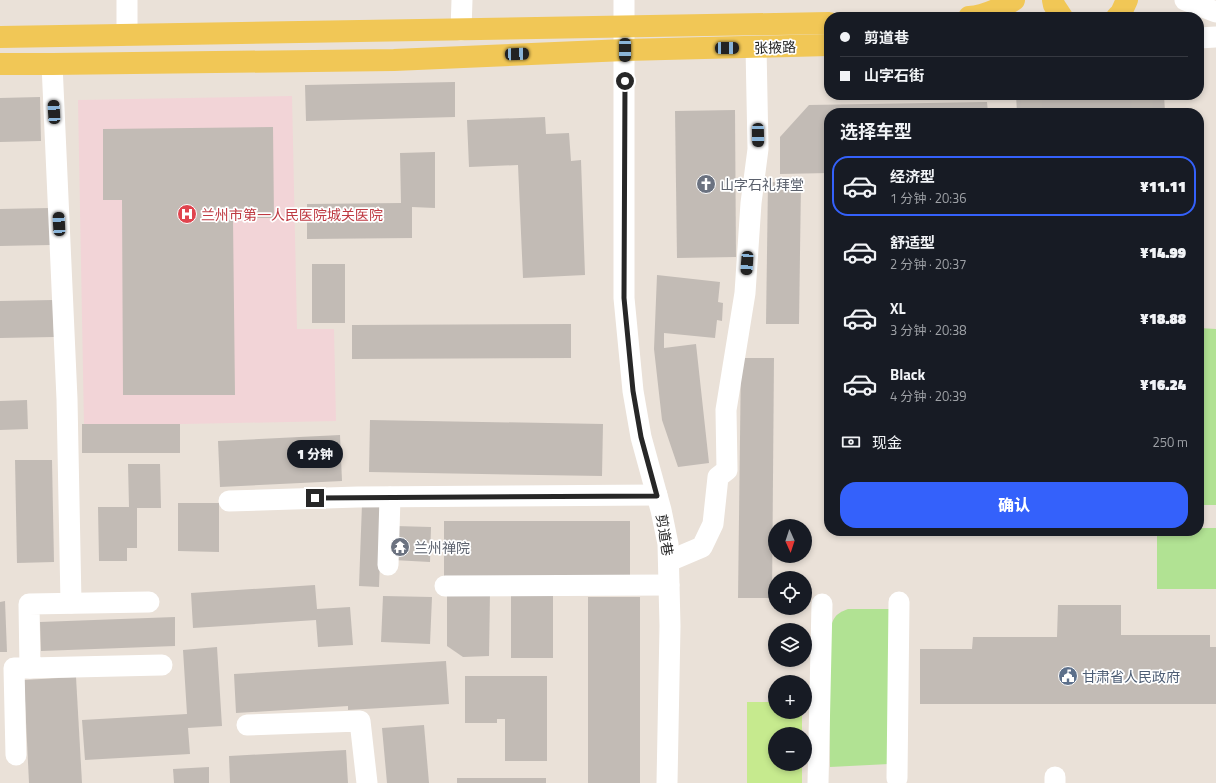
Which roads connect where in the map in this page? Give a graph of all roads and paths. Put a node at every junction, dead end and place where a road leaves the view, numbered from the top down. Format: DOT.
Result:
graph roads {
  1 [pos="127,0"];
  2 [pos="462,0"];
  3 [pos="624,0"];
  4 [pos="1014,0"];
  5 [pos="1053,0"];
  6 [pos="1126,0"];
  7 [pos="1184,0"];
  8 [pos="989,12"];
  9 [pos="1059,12"];
  10 [pos="1121,12"];
  11 [pos="1216,12"];
  12 [pos="824,23"];
  13 [pos="624,27"];
  14 [pos="461,30"];
  15 [pos="127,35"];
  16 [pos="0,37"];
  17 [pos="1216,37"];
  18 [pos="1204,38"];
  19 [pos="824,45"];
  20 [pos="756,47"];
  21 [pos="625,50"];
  22 [pos="0,64"];
  23 [pos="52,64"];
  24 [pos="657,496"];
  25 [pos="390,498"];
  26 [pos="229,501"];
  27 [pos="669,561"];
  28 [pos="388,565"];
  29 [pos="669,585"];
  30 [pos="445,586"];
  31 [pos="149,602"];
  32 [pos="899,602"];
  33 [pos="71,603"];
  34 [pos="822,604"];
  35 [pos="162,665"];
  36 [pos="30,668"];
  37 [pos="247,725"];
  38 [pos="16,755"];
  39 [pos="897,778"];
  40 [pos="367,783"];
  41 [pos="667,783"];
  42 [pos="818,783"];
  1 -- 15 [label="street"];
  2 -- 14 [label="street"];
  3 -- 13 [label="street, 剪道巷"];
  4 -- 8 [label="main road"];
  5 -- 9 [label="main road"];
  6 -- 10 [label="main road"];
  7 -- 11 [label="street"];
  12 -- 13 [label="main road"];
  13 -- 14 [label="main road"];
  13 -- 21 [label="street, 剪道巷"];
  14 -- 15 [label="main road"];
  15 -- 16 [label="main road"];
  17 -- 18 [label="street"];
  19 -- 20 [label="main road, 张掖路"];
  20 -- 21 [label="main road, 张掖路"];
  20 -- 27 [label="street"];
  21 -- 23 [label="main road, 张掖路"];
  21 -- 24 [label="street, 剪道巷"];
  22 -- 23 [label="main road, 张掖路"];
  23 -- 33 [label="street"];
  24 -- 25 [label="street"];
  24 -- 27 [label="street, 剪道巷"];
  25 -- 26 [label="street"];
  25 -- 28 [label="street"];
  27 -- 29 [label="street, 剪道巷"];
  29 -- 30 [label="street"];
  29 -- 41 [label="street, 剪道巷"];
  31 -- 33 [label="street"];
  32 -- 39 [label="street"];
  33 -- 36 [label="street"];
  34 -- 42 [label="street"];
  35 -- 36 [label="street"];
  36 -- 38 [label="street"];
  37 -- 40 [label="street"];
}
